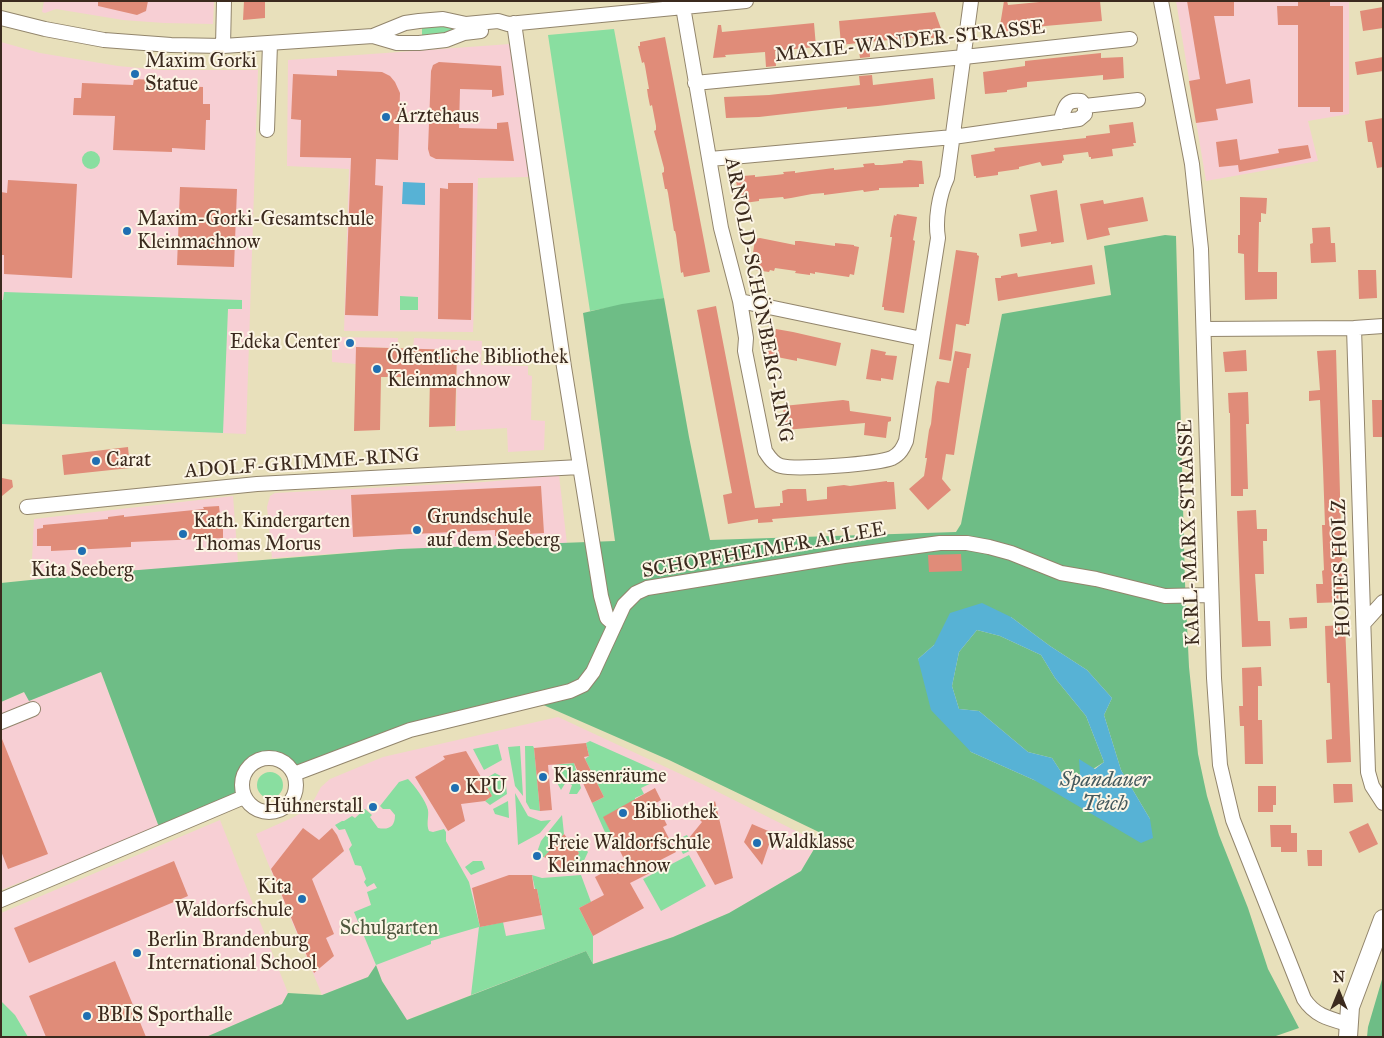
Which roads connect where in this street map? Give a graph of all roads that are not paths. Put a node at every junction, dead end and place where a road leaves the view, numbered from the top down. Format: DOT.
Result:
graph roads {
  1 [pos="224,1"];
  2 [pos="746,1"];
  3 [pos="972,1"];
  4 [pos="1161,1"];
  5 [pos="682,4"];
  6 [pos="1,18"];
  7 [pos="511,24"];
  8 [pos="373,36"];
  9 [pos="1130,39"];
  10 [pos="270,44"];
  11 [pos="223,46"];
  12 [pos="964,57"];
  13 [pos="695,83"];
  14 [pos="1138,100"];
  15 [pos="267,130"];
  16 [pos="953,137"];
  17 [pos="710,159"];
  18 [pos="740,301"];
  19 [pos="1383,326"];
  20 [pos="1354,328"];
  21 [pos="1204,329"];
  22 [pos="922,339"];
  23 [pos="580,467"];
  24 [pos="27,508"];
  25 [pos="1211,595"];
  26 [pos="1383,602"];
  27 [pos="1364,623"];
  28 [pos="615,625"];
  29 [pos="33,709"];
  30 [pos="1,722"];
  31 [pos="294,774"];
  32 [pos="244,797"];
  33 [pos="1383,803"];
  34 [pos="1,900"];
  35 [pos="1383,919"];
  36 [pos="1348,1030"];
  1 -- 11 [label="street"];
  2 -- 5 [label="street"];
  3 -- 12 [label="street, ARNOLD-SCHÖNBERG-RING"];
  4 -- 21 [label="street, KARL-MARX-STRASSE"];
  5 -- 7 [label="street"];
  5 -- 13 [label="street, ARNOLD-SCHÖNBERG-RING"];
  6 -- 11 [label="street"];
  7 -- 8 [label="street"];
  7 -- 8 [label="street"];
  7 -- 23 [label="street"];
  8 -- 10 [label="street"];
  9 -- 12 [label="street, MAXIE-WANDER-STRASSE"];
  10 -- 11 [label="street"];
  10 -- 15 [label="street"];
  12 -- 13 [label="street, MAXIE-WANDER-STRASSE"];
  12 -- 16 [label="street, ARNOLD-SCHÖNBERG-RING"];
  13 -- 17 [label="street, ARNOLD-SCHÖNBERG-RING"];
  14 -- 16 [label="street"];
  16 -- 17 [label="street"];
  16 -- 22 [label="street, ARNOLD-SCHÖNBERG-RING"];
  17 -- 18 [label="street, ARNOLD-SCHÖNBERG-RING"];
  18 -- 22 [label="street"];
  18 -- 22 [label="street, ARNOLD-SCHÖNBERG-RING"];
  19 -- 20 [label="street"];
  20 -- 21 [label="street"];
  20 -- 27 [label="street, HOHES HOLZ"];
  21 -- 25 [label="street, KARL-MARX-STRASSE"];
  23 -- 24 [label="street, ADOLF-GRIMME-RING"];
  23 -- 28 [label="street"];
  25 -- 28 [label="street, SCHOPFHEIMER ALLEE"];
  25 -- 36 [label="street, KARL-MARX-STRASSE"];
  26 -- 27 [label="street"];
  27 -- 33 [label="street, HOHES HOLZ"];
  28 -- 31 [label="street, SCHOPFHEIMER ALLEE"];
  29 -- 30 [label="street"];
  31 -- 32 [label="street"];
  31 -- 32 [label="street"];
  32 -- 34 [label="street"];
  35 -- 36 [label="main road"];
}
